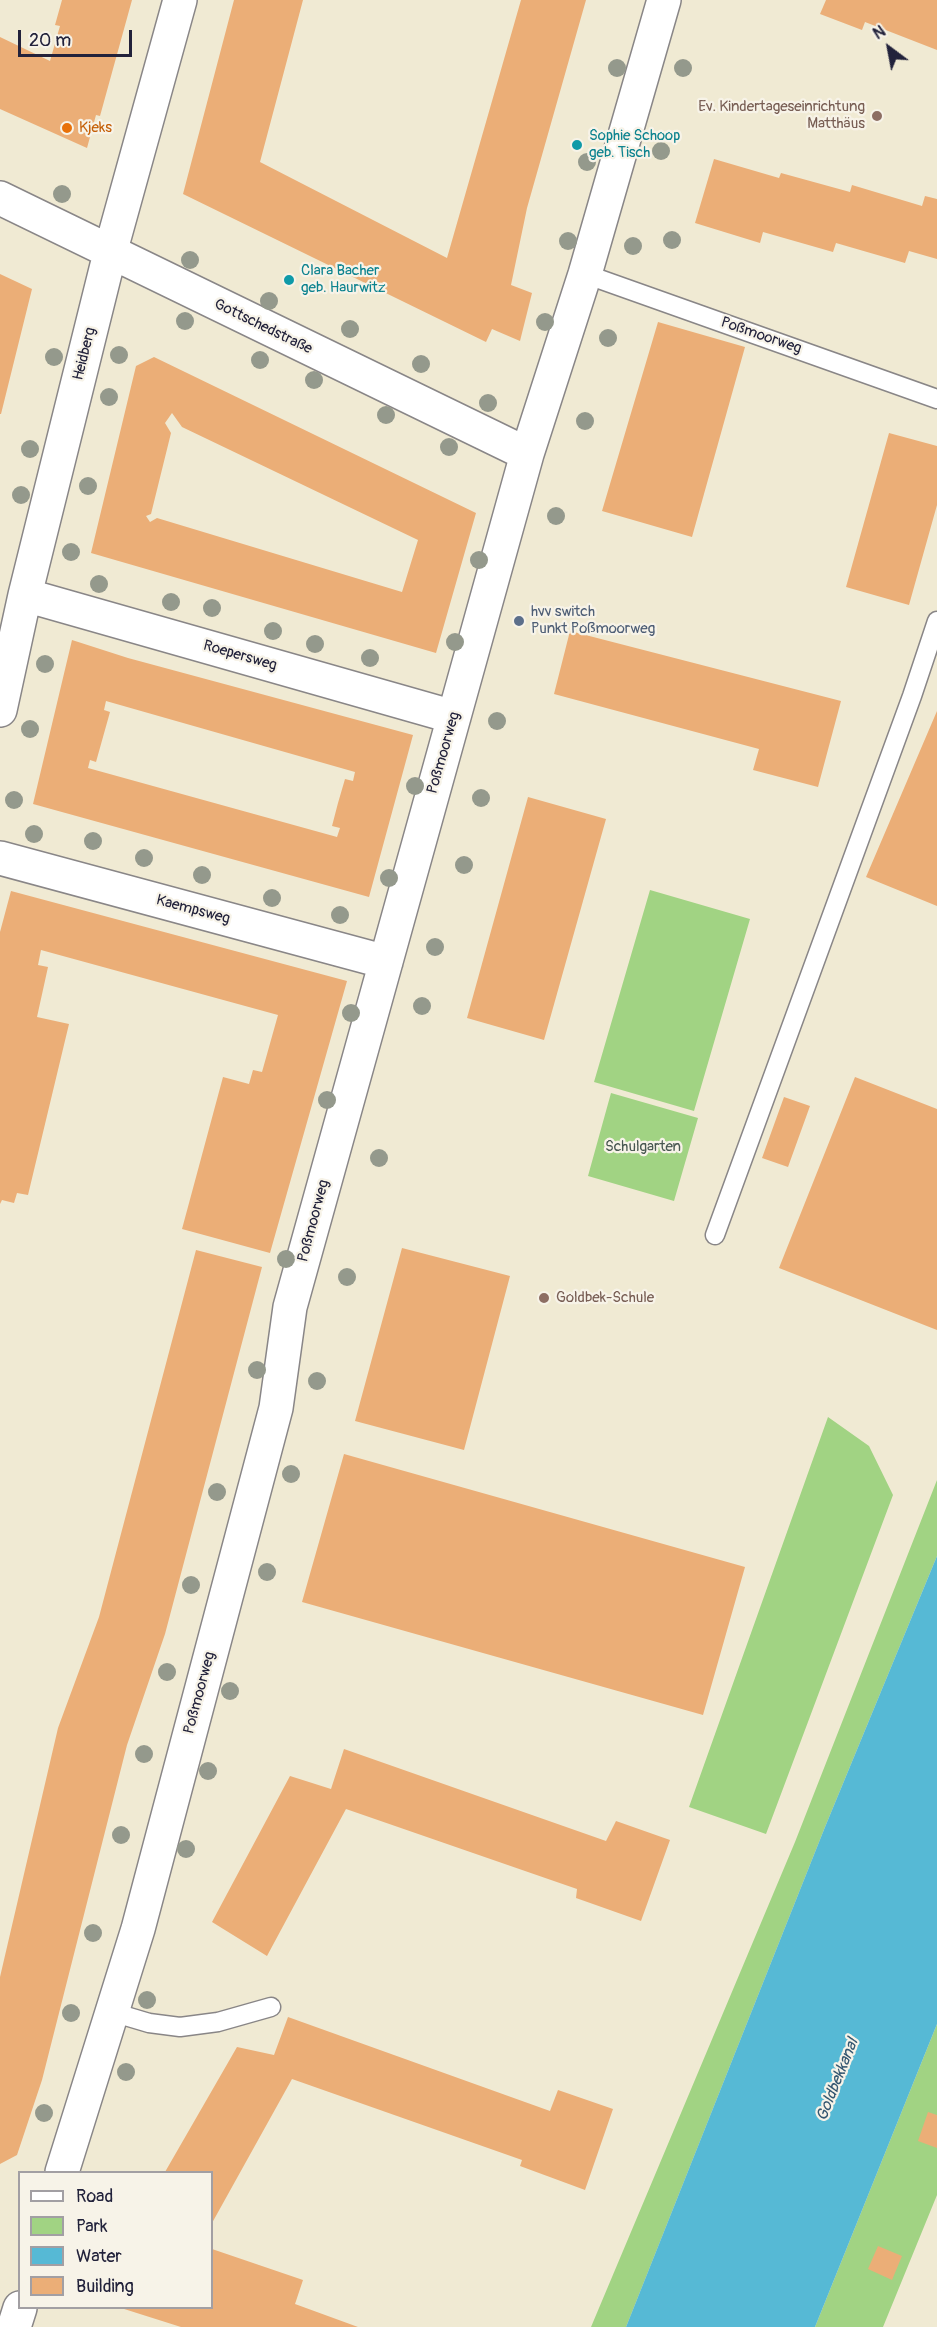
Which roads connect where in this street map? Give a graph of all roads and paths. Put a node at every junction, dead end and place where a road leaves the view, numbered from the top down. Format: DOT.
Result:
graph roads {
  1 [pos="180,0"];
  2 [pos="664,0"];
  3 [pos="0,198"];
  4 [pos="110,253"];
  5 [pos="585,274"];
  6 [pos="937,399"];
  7 [pos="527,454"];
  8 [pos="26,595"];
  9 [pos="937,621"];
  10 [pos="0,710"];
  11 [pos="454,717"];
  12 [pos="0,858"];
  13 [pos="386,962"];
  14 [pos="715,1235"];
  15 [pos="270,2007"];
  16 [pos="112,2012"];
  17 [pos="62,2171"];
  18 [pos="19,2309"];
  19 [pos="14,2327"];
  1 -- 4 [label="street, Heidberg"];
  2 -- 5 [label="street, Poßmoorweg"];
  3 -- 4 [label="street, Gottschedstraße"];
  4 -- 7 [label="street, Gottschedstraße"];
  4 -- 8 [label="street, Heidberg"];
  5 -- 6 [label="lane, Poßmoorweg"];
  5 -- 7 [label="street, Poßmoorweg"];
  7 -- 11 [label="street, Poßmoorweg"];
  8 -- 10 [label="street, Heidberg"];
  8 -- 11 [label="street, Roepersweg"];
  9 -- 14 [label="lane"];
  11 -- 13 [label="street, Poßmoorweg"];
  12 -- 13 [label="street, Kaempsweg"];
  13 -- 16 [label="street, Poßmoorweg"];
  15 -- 16 [label="lane"];
  16 -- 17 [label="street, Poßmoorweg"];
  18 -- 19 [label="street"];
}
